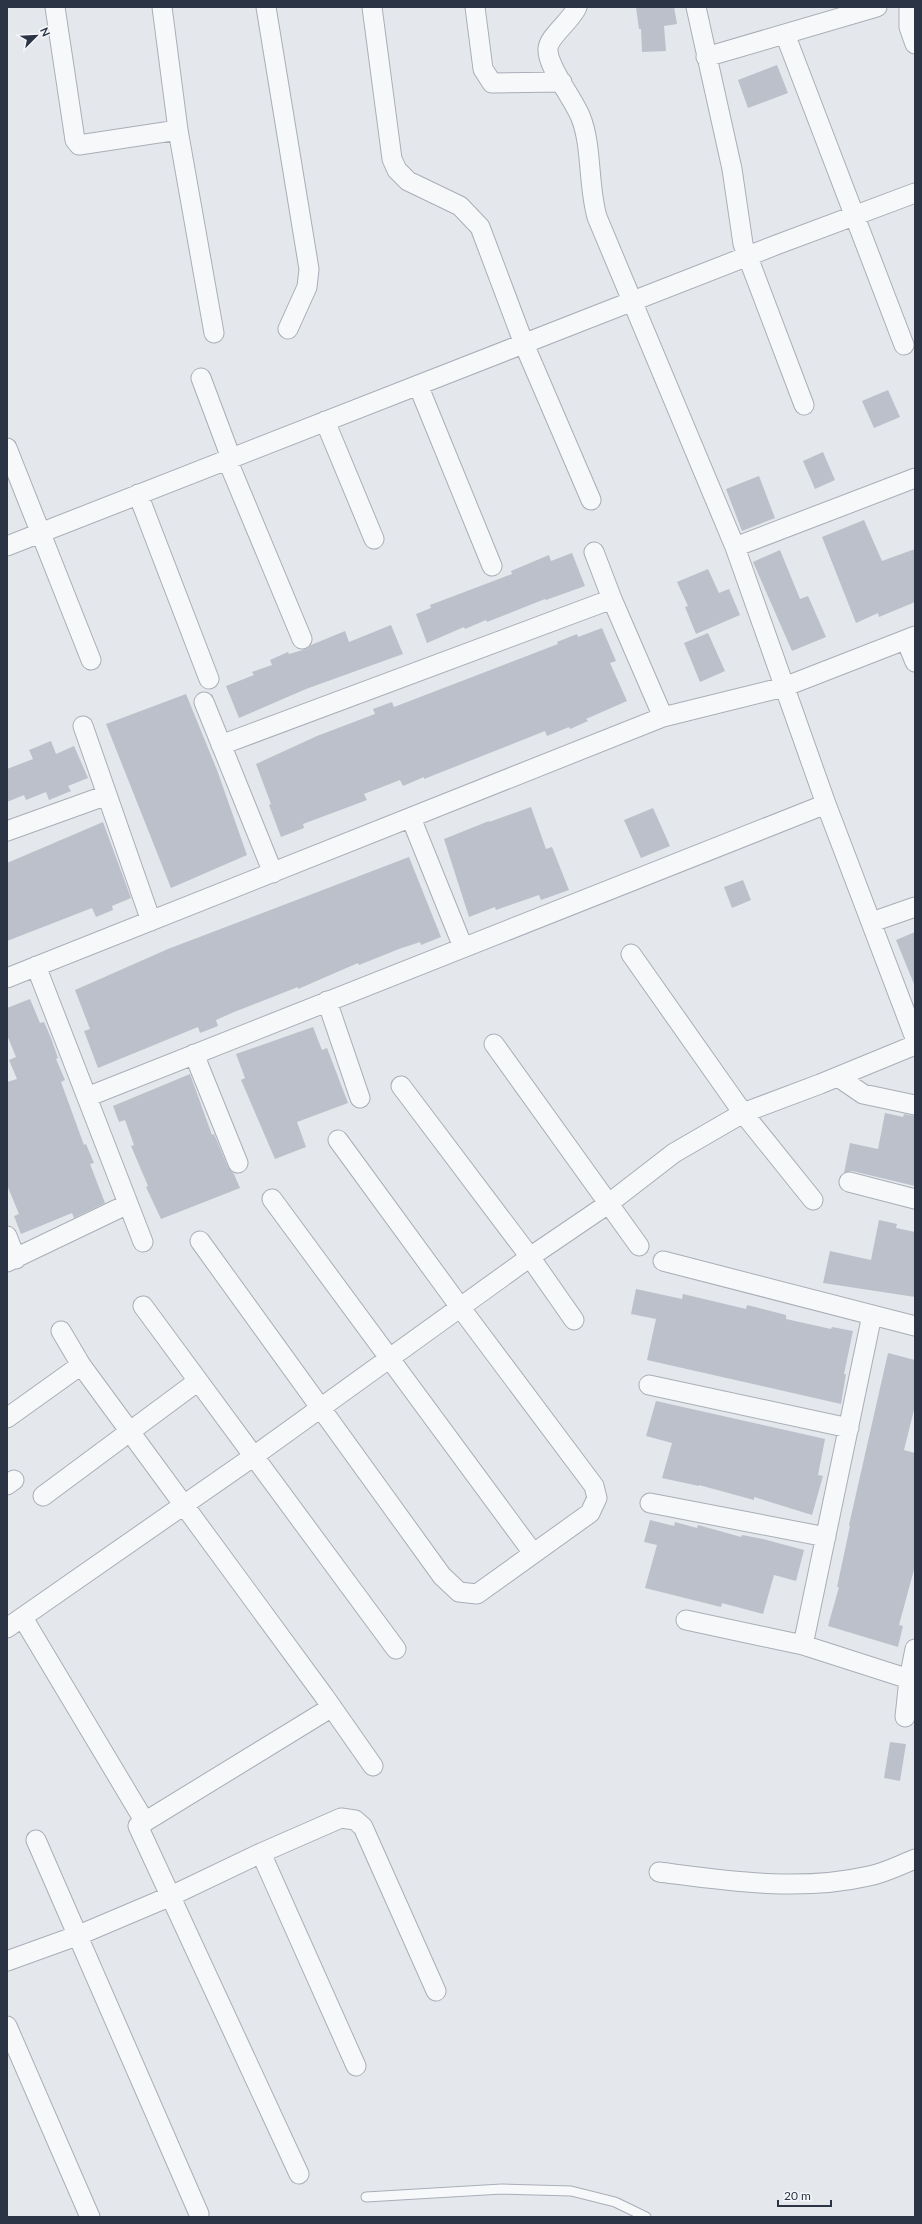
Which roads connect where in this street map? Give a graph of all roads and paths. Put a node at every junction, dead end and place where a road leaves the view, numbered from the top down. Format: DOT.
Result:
graph roads {
  1 [pos="55,7"];
  2 [pos="162,7"];
  3 [pos="266,7"];
  4 [pos="372,7"];
  5 [pos="475,7"];
  6 [pos="577,7"];
  7 [pos="696,7"];
  8 [pos="877,7"];
  9 [pos="909,7"];
  10 [pos="785,34"];
  11 [pos="915,44"];
  12 [pos="706,57"];
  13 [pos="562,82"];
  14 [pos="178,130"];
  15 [pos="915,193"];
  16 [pos="855,216"];
  17 [pos="747,258"];
  18 [pos="631,302"];
  19 [pos="288,329"];
  20 [pos="214,332"];
  21 [pos="524,344"];
  22 [pos="904,345"];
  23 [pos="201,378"];
  24 [pos="418,385"];
  25 [pos="804,405"];
  26 [pos="325,421"];
  27 [pos="7,448"];
  28 [pos="229,459"];
  29 [pos="915,478"];
  30 [pos="138,494"];
  31 [pos="591,500"];
  32 [pos="40,533"];
  33 [pos="374,539"];
  34 [pos="7,546"];
  35 [pos="735,547"];
  36 [pos="594,552"];
  37 [pos="492,566"];
  38 [pos="612,599"];
  39 [pos="910,638"];
  40 [pos="302,639"];
  41 [pos="91,660"];
  42 [pos="915,662"];
  43 [pos="209,679"];
  44 [pos="784,687"];
  45 [pos="204,702"];
  46 [pos="663,717"];
  47 [pos="83,726"];
  48 [pos="221,745"];
  49 [pos="107,796"];
  50 [pos="826,804"];
  51 [pos="411,818"];
  52 [pos="7,831"];
  53 [pos="273,872"];
  54 [pos="915,907"];
  55 [pos="151,921"];
  56 [pos="872,922"];
  57 [pos="463,947"];
  58 [pos="631,954"];
  59 [pos="36,966"];
  60 [pos="7,978"];
  61 [pos="327,1001"];
  62 [pos="915,1038"];
  63 [pos="494,1044"];
  64 [pos="915,1045"];
  65 [pos="194,1054"];
  66 [pos="838,1077"];
  67 [pos="401,1086"];
  68 [pos="87,1096"];
  69 [pos="360,1098"];
  70 [pos="915,1104"];
  71 [pos="743,1113"];
  72 [pos="338,1140"];
  73 [pos="238,1163"];
  74 [pos="849,1182"];
  75 [pos="272,1199"];
  76 [pos="915,1199"];
  77 [pos="813,1200"];
  78 [pos="128,1204"];
  79 [pos="608,1204"];
  80 [pos="7,1236"];
  81 [pos="200,1241"];
  82 [pos="143,1242"];
  83 [pos="639,1246"];
  84 [pos="530,1257"];
  85 [pos="11,1260"];
  86 [pos="663,1261"];
  87 [pos="143,1306"];
  88 [pos="460,1307"];
  89 [pos="872,1315"];
  90 [pos="574,1320"];
  91 [pos="915,1326"];
  92 [pos="61,1331"];
  93 [pos="388,1358"];
  94 [pos="81,1365"];
  95 [pos="198,1381"];
  96 [pos="649,1385"];
  97 [pos="319,1408"];
  98 [pos="7,1418"];
  99 [pos="849,1428"];
  100 [pos="131,1432"];
  101 [pos="254,1456"];
  102 [pos="43,1496"];
  103 [pos="650,1503"];
  104 [pos="184,1505"];
  105 [pos="826,1537"];
  106 [pos="534,1553"];
  107 [pos="23,1618"];
  108 [pos="686,1620"];
  109 [pos="7,1628"];
  110 [pos="803,1645"];
  111 [pos="396,1649"];
  112 [pos="915,1649"];
  113 [pos="909,1678"];
  114 [pos="332,1707"];
  115 [pos="904,1717"];
  116 [pos="373,1766"];
  117 [pos="145,1822"];
  118 [pos="36,1840"];
  119 [pos="261,1853"];
  120 [pos="915,1859"];
  121 [pos="659,1872"];
  122 [pos="171,1896"];
  123 [pos="79,1935"];
  124 [pos="7,1961"];
  125 [pos="436,1991"];
  126 [pos="7,2026"];
  127 [pos="356,2066"];
  128 [pos="299,2174"];
  129 [pos="366,2197"];
  130 [pos="199,2214"];
  131 [pos="90,2217"];
  132 [pos="646,2217"];
  1 -- 14 [label="street"];
  2 -- 14 [label="street"];
  3 -- 19 [label="street"];
  4 -- 21 [label="street"];
  5 -- 13 [label="street"];
  6 -- 13 [label="street"];
  7 -- 12 [label="street"];
  8 -- 10 [label="street"];
  9 -- 11 [label="street"];
  10 -- 12 [label="street"];
  10 -- 16 [label="street"];
  12 -- 17 [label="street"];
  13 -- 18 [label="street"];
  14 -- 20 [label="street"];
  15 -- 16 [label="street"];
  16 -- 17 [label="street"];
  16 -- 22 [label="street"];
  17 -- 18 [label="street"];
  17 -- 25 [label="street"];
  18 -- 21 [label="street"];
  18 -- 35 [label="street"];
  21 -- 24 [label="street"];
  21 -- 31 [label="street"];
  23 -- 28 [label="street"];
  24 -- 26 [label="street"];
  24 -- 37 [label="street"];
  26 -- 28 [label="street"];
  26 -- 33 [label="street"];
  27 -- 32 [label="street"];
  28 -- 30 [label="street"];
  28 -- 40 [label="street"];
  29 -- 35 [label="street"];
  30 -- 32 [label="street"];
  30 -- 43 [label="street"];
  32 -- 34 [label="street"];
  32 -- 41 [label="street"];
  35 -- 44 [label="street"];
  36 -- 38 [label="street"];
  38 -- 46 [label="street"];
  38 -- 48 [label="street"];
  39 -- 42 [label="street"];
  39 -- 44 [label="street"];
  44 -- 46 [label="street"];
  44 -- 50 [label="street"];
  45 -- 48 [label="street"];
  46 -- 51 [label="street"];
  47 -- 49 [label="street"];
  48 -- 53 [label="street"];
  49 -- 52 [label="street"];
  49 -- 55 [label="street"];
  50 -- 56 [label="street"];
  50 -- 57 [label="street"];
  51 -- 53 [label="street"];
  51 -- 57 [label="street"];
  53 -- 55 [label="street"];
  54 -- 56 [label="street"];
  55 -- 59 [label="street"];
  56 -- 62 [label="street"];
  57 -- 61 [label="street"];
  58 -- 71 [label="street"];
  59 -- 60 [label="street"];
  59 -- 68 [label="street"];
  61 -- 65 [label="street"];
  61 -- 69 [label="street"];
  63 -- 79 [label="street"];
  64 -- 66 [label="street"];
  65 -- 68 [label="street"];
  65 -- 73 [label="street"];
  66 -- 70 [label="street"];
  66 -- 71 [label="street"];
  67 -- 84 [label="street"];
  68 -- 78 [label="street"];
  71 -- 77 [label="street"];
  71 -- 79 [label="street"];
  72 -- 88 [label="street"];
  74 -- 76 [label="street"];
  75 -- 93 [label="street"];
  78 -- 82 [label="street"];
  78 -- 85 [label="street"];
  79 -- 83 [label="street"];
  79 -- 84 [label="street"];
  80 -- 85 [label="street"];
  81 -- 97 [label="street"];
  84 -- 88 [label="street"];
  84 -- 90 [label="street"];
  86 -- 89 [label="street"];
  87 -- 95 [label="street"];
  88 -- 93 [label="street"];
  88 -- 106 [label="street"];
  89 -- 91 [label="street"];
  89 -- 99 [label="street"];
  92 -- 94 [label="street"];
  93 -- 97 [label="street"];
  93 -- 106 [label="street"];
  94 -- 98 [label="street"];
  94 -- 100 [label="street"];
  95 -- 100 [label="street"];
  95 -- 101 [label="street"];
  96 -- 99 [label="street"];
  97 -- 101 [label="street"];
  97 -- 106 [label="street"];
  99 -- 105 [label="street"];
  100 -- 102 [label="street"];
  100 -- 104 [label="street"];
  101 -- 104 [label="street"];
  101 -- 111 [label="street"];
  103 -- 105 [label="street"];
  104 -- 107 [label="street"];
  104 -- 114 [label="street"];
  105 -- 110 [label="street"];
  107 -- 109 [label="street"];
  107 -- 117 [label="street"];
  108 -- 110 [label="street"];
  110 -- 113 [label="street"];
  112 -- 113 [label="street"];
  113 -- 115 [label="street"];
  114 -- 116 [label="street"];
  114 -- 117 [label="street"];
  117 -- 122 [label="street"];
  118 -- 123 [label="street"];
  119 -- 122 [label="street"];
  119 -- 125 [label="street"];
  119 -- 127 [label="street"];
  120 -- 121 [label="street"];
  122 -- 123 [label="street"];
  122 -- 128 [label="street"];
  123 -- 124 [label="street"];
  123 -- 130 [label="street"];
  126 -- 131 [label="street"];
  129 -- 132 [label="lane"];
}
